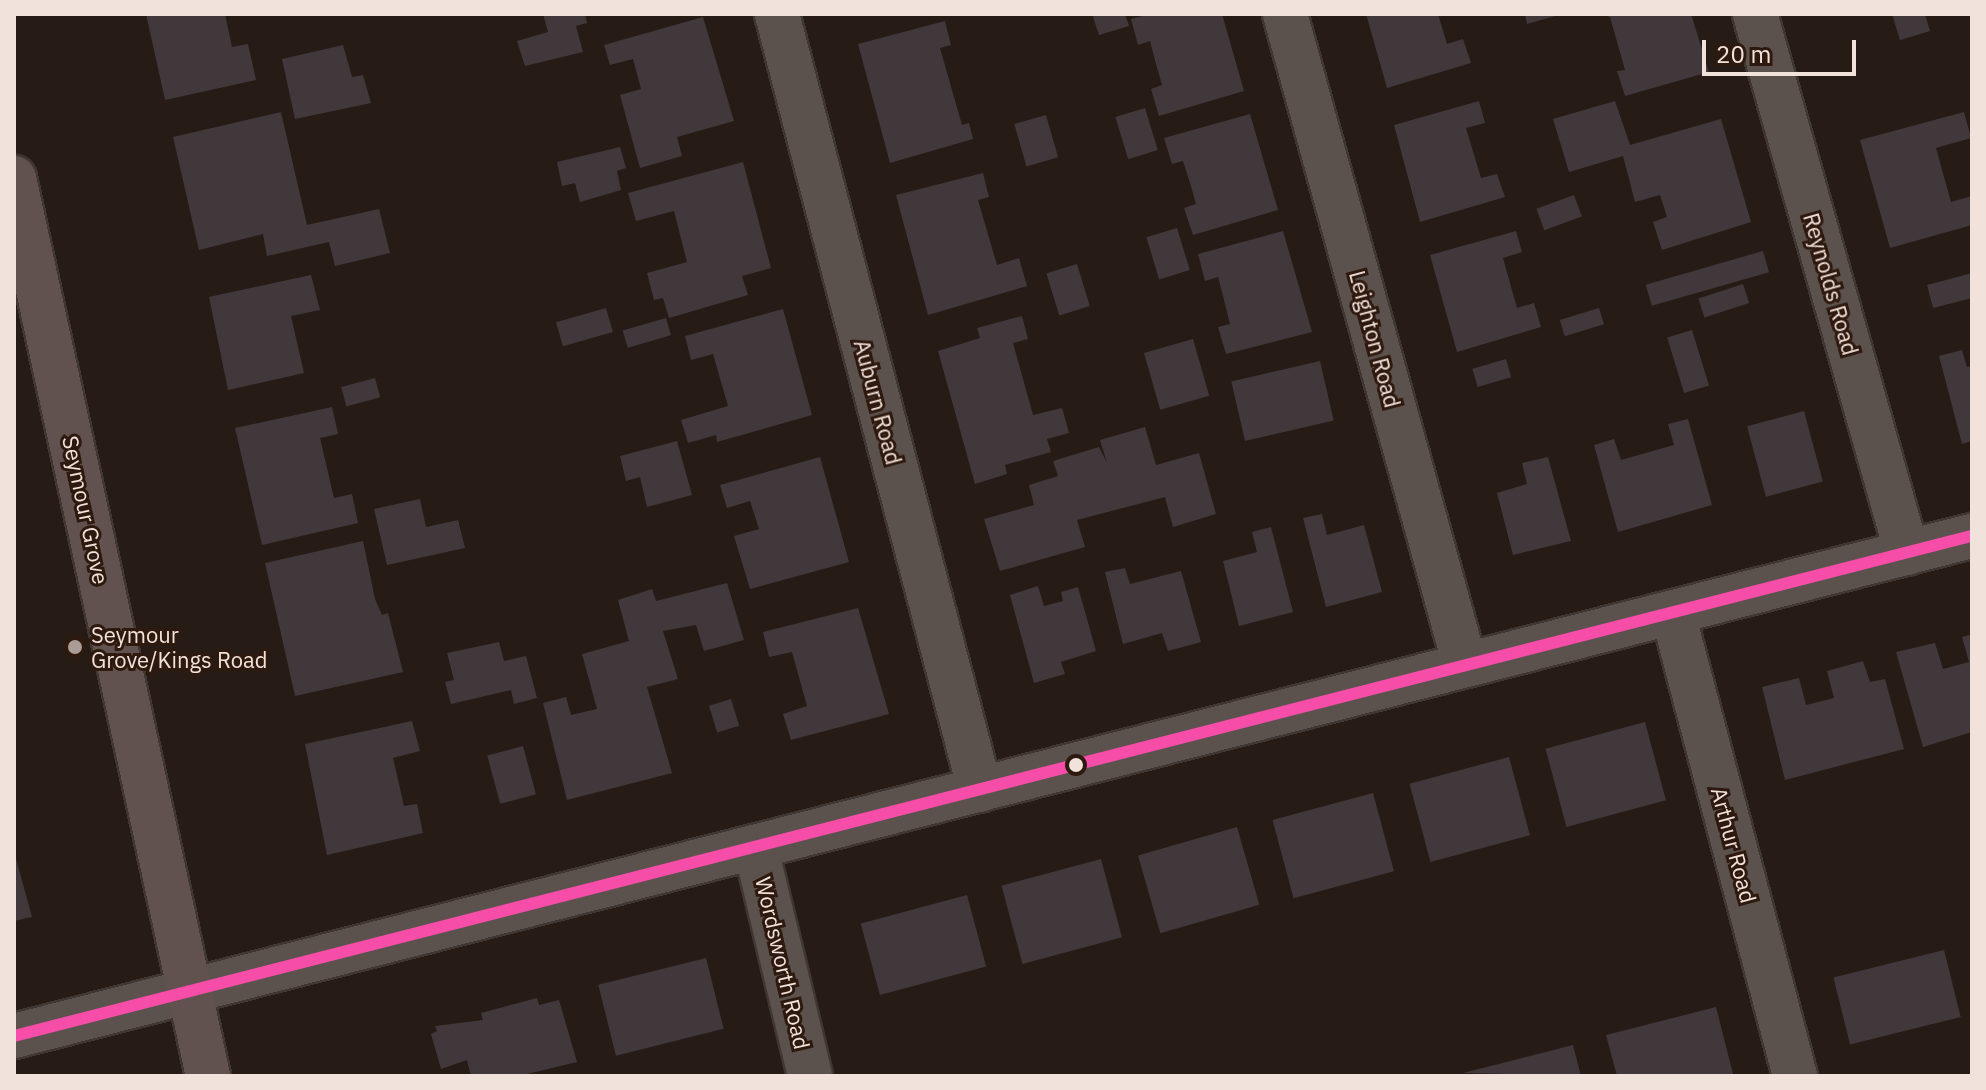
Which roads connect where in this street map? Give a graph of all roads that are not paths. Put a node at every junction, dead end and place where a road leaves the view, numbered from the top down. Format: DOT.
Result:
graph roads {
  1 [pos="777,14"];
  2 [pos="1285,14"];
  3 [pos="1755,14"];
  4 [pos="14,178"];
  5 [pos="1972,536"];
  6 [pos="1907,553"];
  7 [pos="1673,614"];
  8 [pos="1465,665"];
  9 [pos="980,790"];
  10 [pos="756,849"];
  11 [pos="189,993"];
  12 [pos="14,1036"];
  13 [pos="208,1076"];
  14 [pos="810,1076"];
  15 [pos="1795,1076"];
  1 -- 9 [label="street, Auburn Road"];
  2 -- 8 [label="street, Leighton Road"];
  3 -- 6 [label="street, Reynolds Road"];
  4 -- 11 [label="main road, Seymour Grove"];
  5 -- 6 [label="street"];
  6 -- 7 [label="street"];
  7 -- 8 [label="street"];
  7 -- 15 [label="street, Arthur Road"];
  8 -- 9 [label="street"];
  9 -- 10 [label="street"];
  10 -- 11 [label="street"];
  10 -- 14 [label="street, Wordsworth Road"];
  11 -- 12 [label="street"];
  11 -- 13 [label="main road, Seymour Grove"];
}
